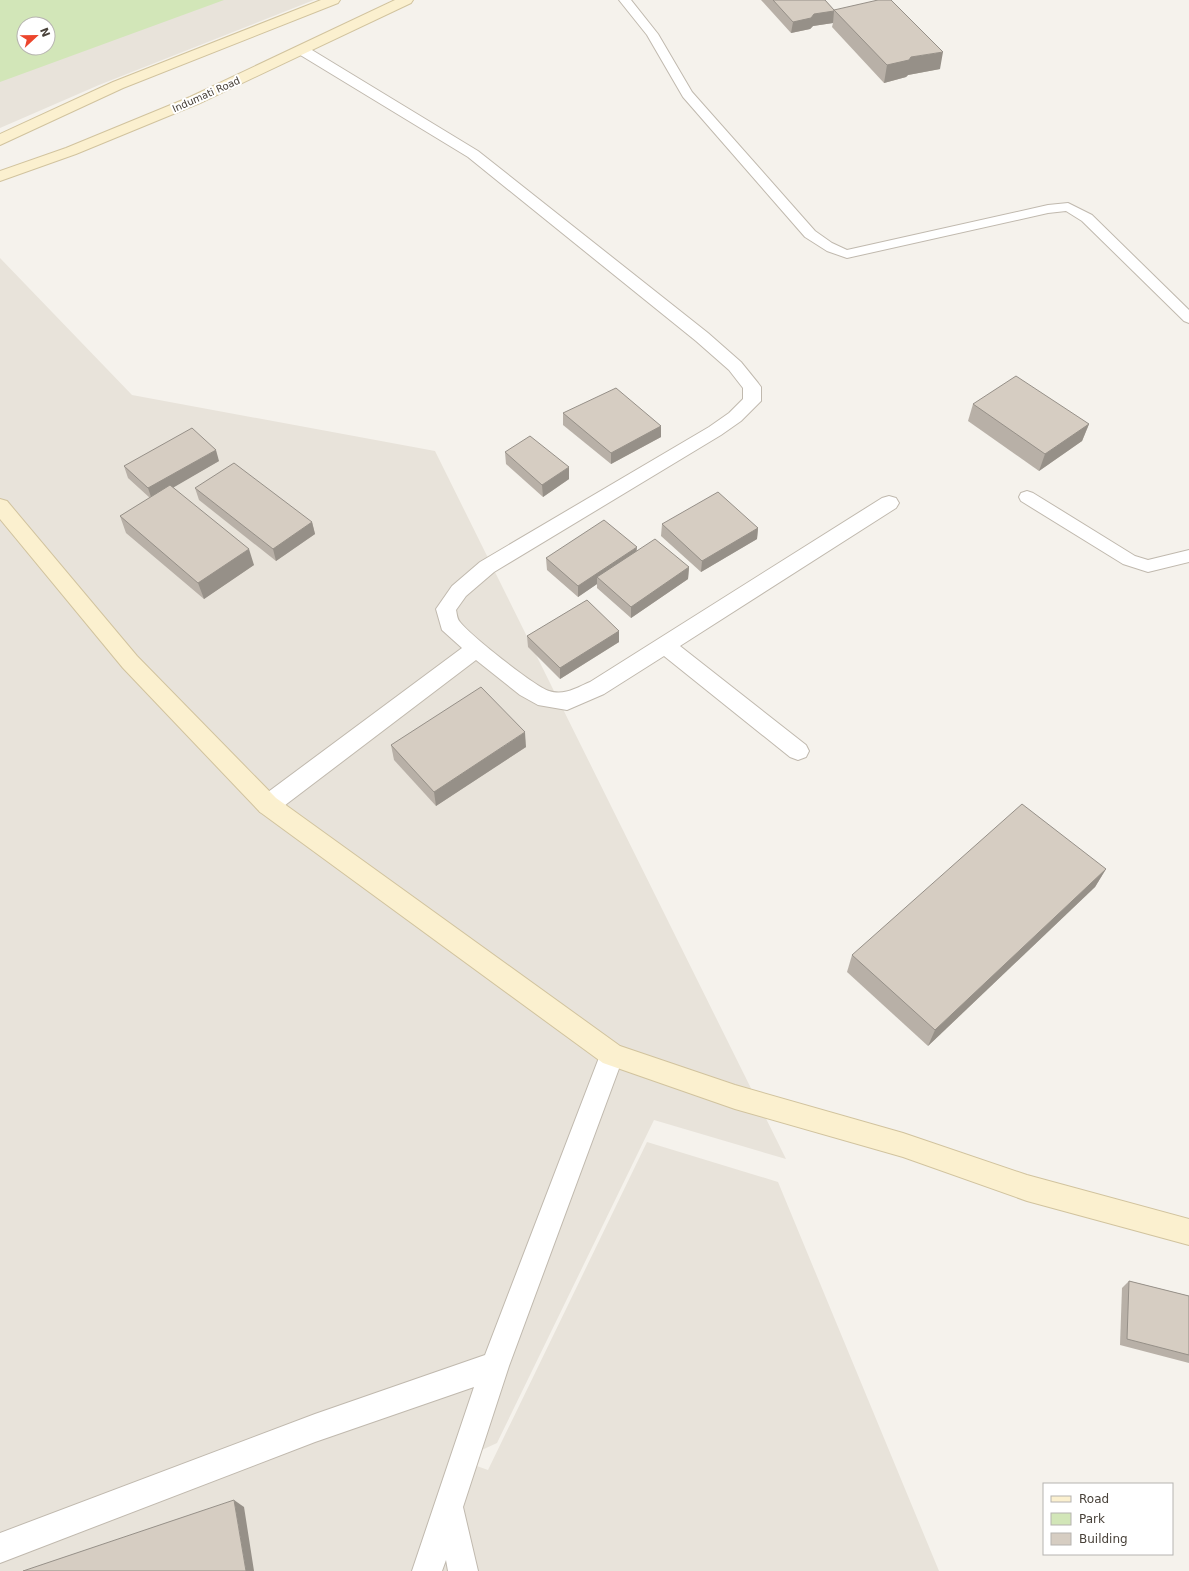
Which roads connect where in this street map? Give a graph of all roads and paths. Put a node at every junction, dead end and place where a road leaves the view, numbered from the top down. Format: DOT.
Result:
graph roads {
  1 [pos="333,0"];
  2 [pos="406,0"];
  3 [pos="625,0"];
  4 [pos="302,50"];
  5 [pos="0,140"];
  6 [pos="0,176"];
  7 [pos="1189,318"];
  8 [pos="1027,497"];
  9 [pos="890,503"];
  10 [pos="0,506"];
  11 [pos="1189,556"];
  12 [pos="664,645"];
  13 [pos="476,649"];
  14 [pos="798,751"];
  15 [pos="268,805"];
  16 [pos="612,1055"];
  17 [pos="1189,1232"];
  18 [pos="495,1366"];
  19 [pos="449,1508"];
  20 [pos="0,1548"];
  21 [pos="427,1571"];
  22 [pos="463,1571"];
  1 -- 5 [label="street"];
  2 -- 4 [label="street, Indumati Road"];
  3 -- 7 [label="lane"];
  4 -- 6 [label="street, Indumati Road"];
  4 -- 13 [label="street"];
  8 -- 11 [label="lane"];
  9 -- 12 [label="street"];
  10 -- 15 [label="street"];
  12 -- 13 [label="street"];
  12 -- 14 [label="street"];
  13 -- 15 [label="street"];
  15 -- 16 [label="street"];
  16 -- 17 [label="street"];
  16 -- 18 [label="street"];
  18 -- 19 [label="street"];
  18 -- 20 [label="street"];
  19 -- 21 [label="street"];
  19 -- 22 [label="street"];
}
